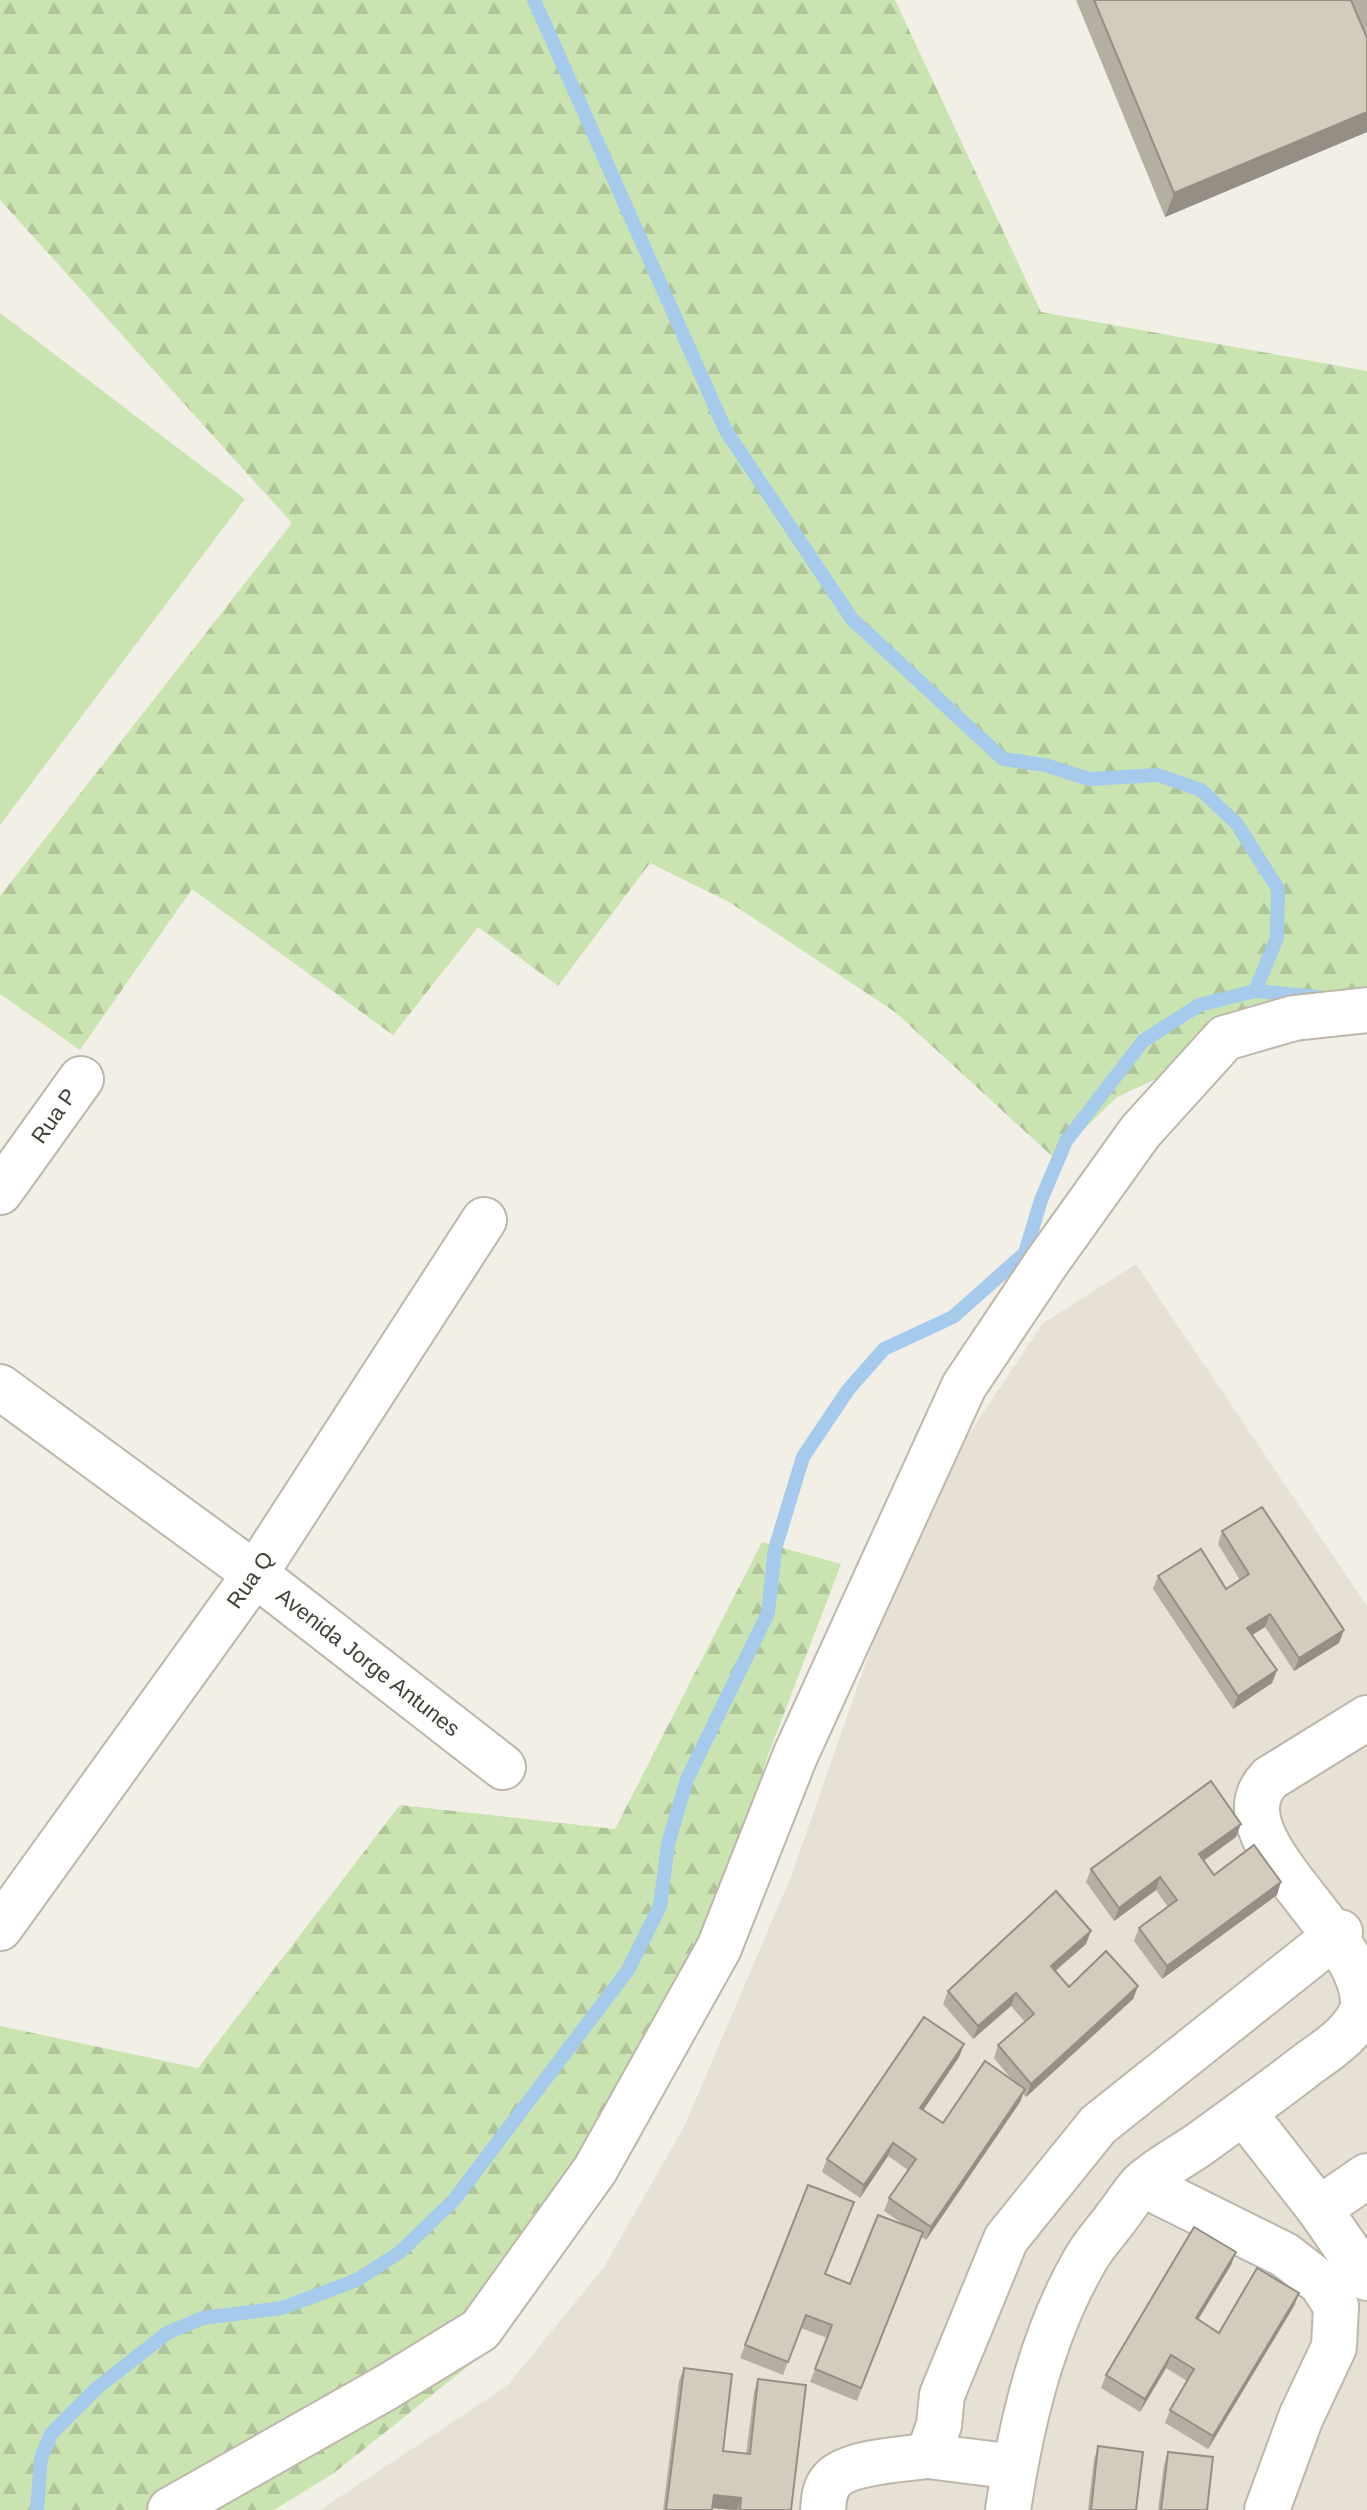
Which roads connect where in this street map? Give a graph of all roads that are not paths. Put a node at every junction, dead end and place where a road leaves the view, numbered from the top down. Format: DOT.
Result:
graph roads {
  1 [pos="1367,1010"];
  2 [pos="81,1079"];
  3 [pos="0,1192"];
  4 [pos="484,1220"];
  5 [pos="0,1387"];
  6 [pos="255,1574"];
  7 [pos="1367,1718"];
  8 [pos="503,1767"];
  9 [pos="0,1928"];
  10 [pos="1340,1932"];
  11 [pos="1244,2113"];
  12 [pos="1367,2176"];
  13 [pos="1142,2184"];
  14 [pos="1319,2209"];
  15 [pos="1367,2278"];
  16 [pos="928,2456"];
  17 [pos="1015,2467"];
  18 [pos="170,2510"];
  19 [pos="823,2510"];
  20 [pos="1008,2510"];
  21 [pos="1267,2510"];
  1 -- 18 [label="street"];
  2 -- 3 [label="street, Rua P"];
  4 -- 6 [label="street, Rua Q"];
  5 -- 6 [label="street, Avenida Jorge Antunes"];
  6 -- 8 [label="street, Avenida Jorge Antunes"];
  6 -- 9 [label="street, Rua Q"];
  7 -- 10 [label="street"];
  10 -- 11 [label="street"];
  10 -- 16 [label="street"];
  11 -- 13 [label="street"];
  11 -- 14 [label="street"];
  12 -- 14 [label="street"];
  13 -- 17 [label="street"];
  13 -- 21 [label="street"];
  14 -- 15 [label="street"];
  16 -- 17 [label="street"];
  16 -- 19 [label="street"];
  17 -- 20 [label="street"];
}
